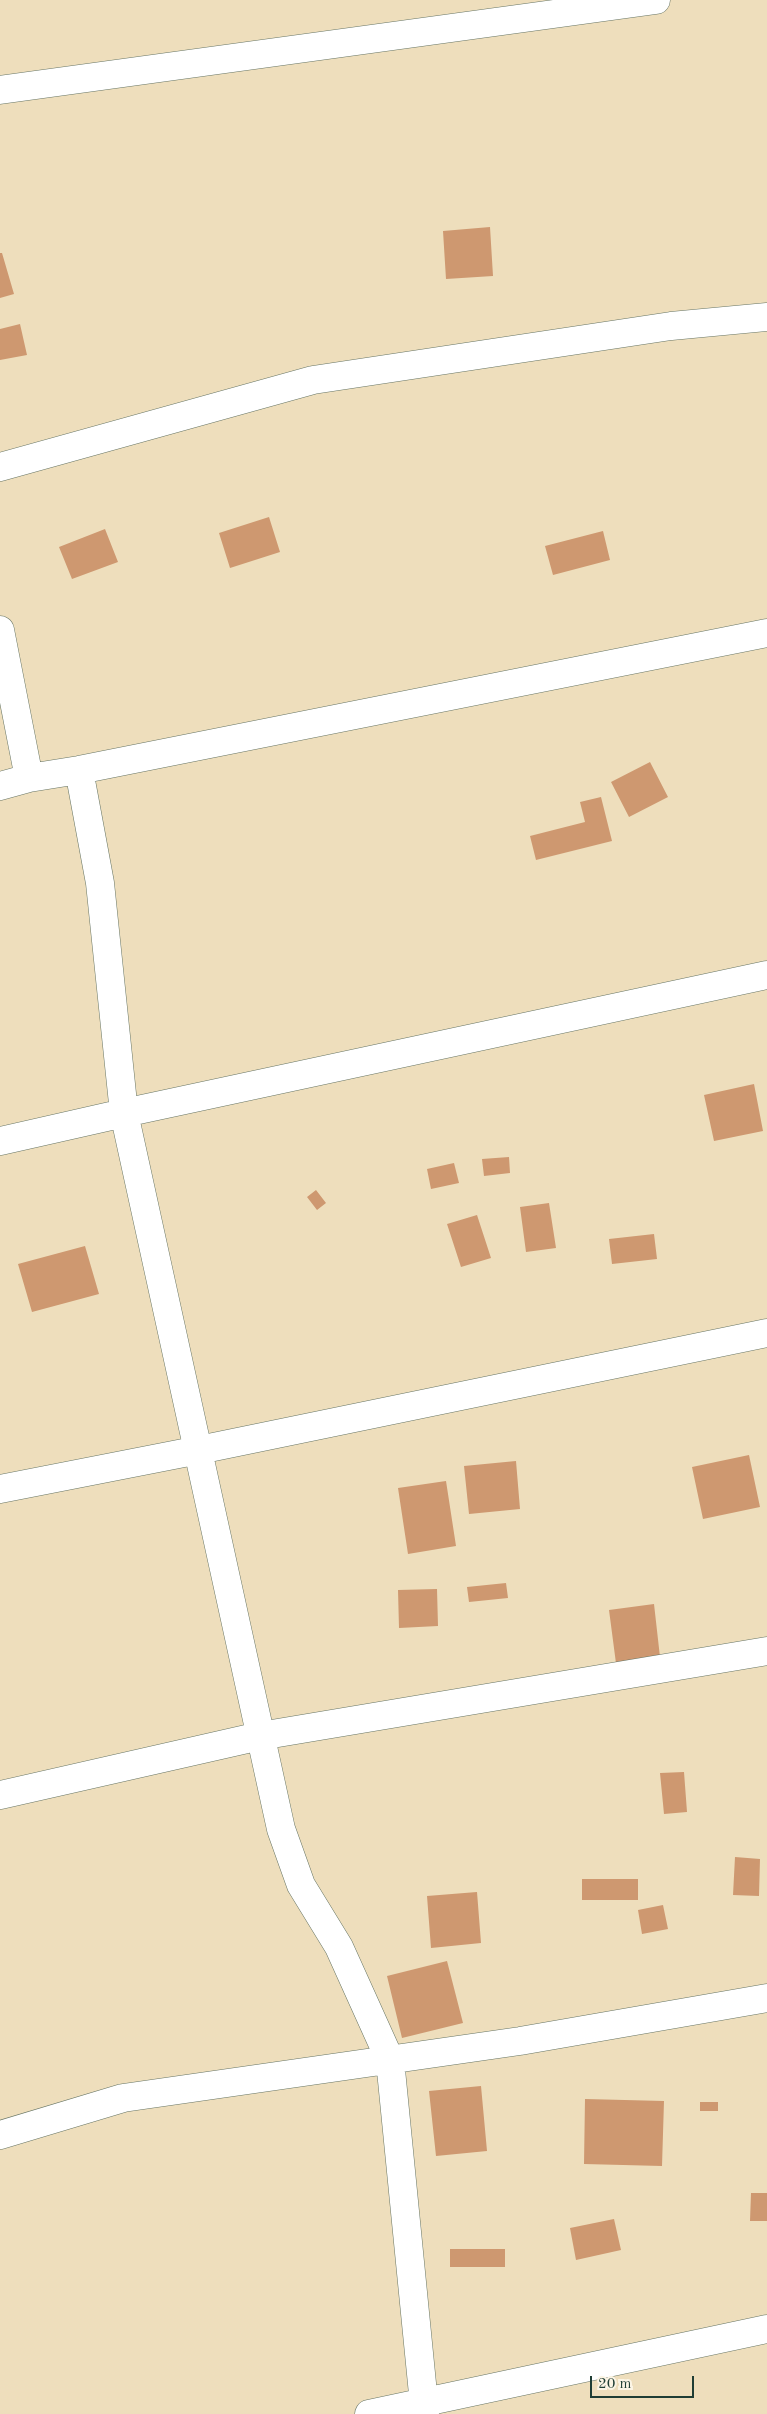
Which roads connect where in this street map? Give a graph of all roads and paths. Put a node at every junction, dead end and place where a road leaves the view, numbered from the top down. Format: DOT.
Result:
graph roads {
  1 [pos="656,0"];
  2 [pos="0,90"];
  3 [pos="767,317"];
  4 [pos="0,468"];
  5 [pos="0,630"];
  6 [pos="767,633"];
  7 [pos="79,770"];
  8 [pos="29,778"];
  9 [pos="0,786"];
  10 [pos="767,975"];
  11 [pos="124,1113"];
  12 [pos="0,1142"];
  13 [pos="767,1333"];
  14 [pos="200,1450"];
  15 [pos="0,1489"];
  16 [pos="767,1651"];
  17 [pos="260,1736"];
  18 [pos="0,1795"];
  19 [pos="767,1998"];
  20 [pos="390,2060"];
  21 [pos="0,2135"];
  22 [pos="767,2329"];
  23 [pos="425,2408"];
  24 [pos="369,2414"];
  1 -- 2 [label="street"];
  3 -- 4 [label="street"];
  5 -- 8 [label="street"];
  6 -- 7 [label="street"];
  7 -- 8 [label="street"];
  7 -- 11 [label="street"];
  8 -- 9 [label="street"];
  10 -- 11 [label="street"];
  11 -- 12 [label="street"];
  11 -- 14 [label="street"];
  13 -- 14 [label="street"];
  14 -- 15 [label="street"];
  14 -- 17 [label="street"];
  16 -- 17 [label="street"];
  17 -- 18 [label="street"];
  17 -- 20 [label="street"];
  19 -- 20 [label="street"];
  20 -- 21 [label="street"];
  20 -- 23 [label="street"];
  22 -- 23 [label="street"];
  23 -- 24 [label="street"];
}
